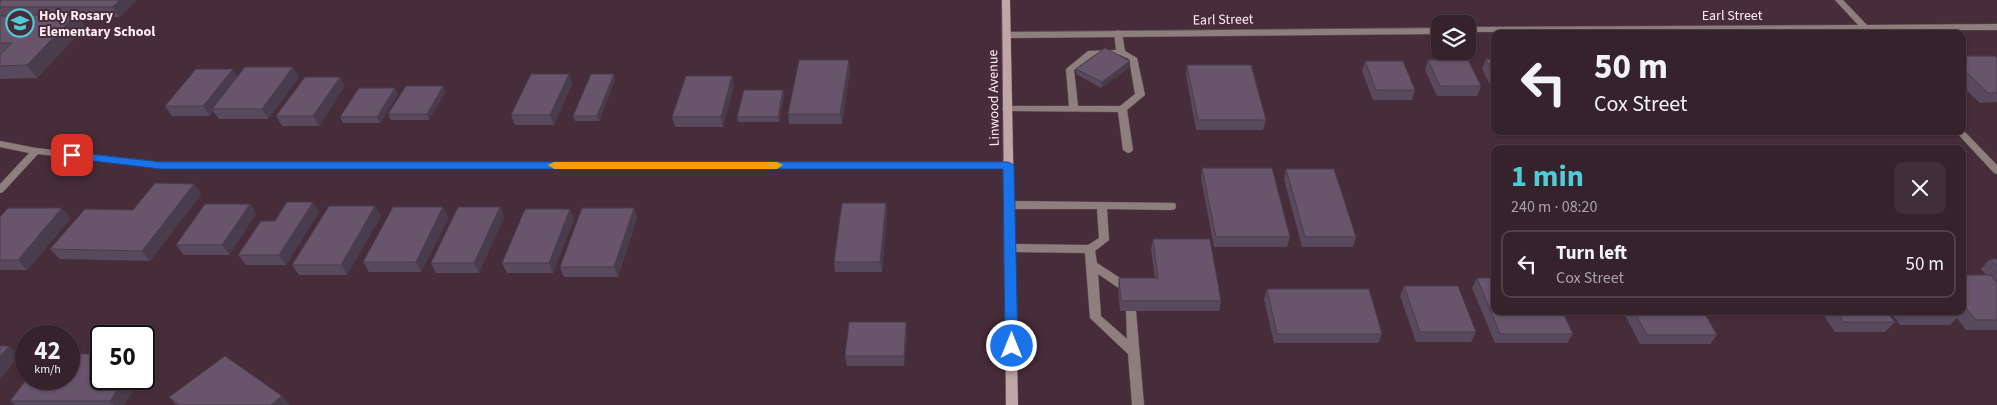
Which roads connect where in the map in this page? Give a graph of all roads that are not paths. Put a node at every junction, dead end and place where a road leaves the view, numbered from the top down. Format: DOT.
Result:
graph roads {
  1 [pos="1006,0"];
  2 [pos="1839,0"];
  3 [pos="1997,27"];
  4 [pos="1476,30"];
  5 [pos="1491,30"];
  6 [pos="1867,30"];
  7 [pos="1900,30"];
  8 [pos="1431,31"];
  9 [pos="1118,34"];
  10 [pos="1006,35"];
  11 [pos="1121,52"];
  12 [pos="1007,109"];
  13 [pos="1074,109"];
  14 [pos="1122,109"];
  15 [pos="1964,135"];
  16 [pos="0,144"];
  17 [pos="1128,150"];
  18 [pos="36,151"];
  19 [pos="1008,165"];
  20 [pos="1997,171"];
  21 [pos="0,190"];
  22 [pos="1009,205"];
  23 [pos="1102,205"];
  24 [pos="1171,206"];
  25 [pos="1011,248"];
  26 [pos="1090,249"];
  27 [pos="1091,265"];
  28 [pos="1127,288"];
  29 [pos="1131,311"];
  30 [pos="1133,351"];
  31 [pos="1012,405"];
  32 [pos="1138,405"];
  1 -- 10 [label="main road, Linwood Avenue"];
  2 -- 6 [label="street"];
  3 -- 7 [label="street, Earl Street"];
  4 -- 5 [label="street, Earl Street"];
  8 -- 9 [label="street, Earl Street"];
  9 -- 10 [label="street, Earl Street"];
  9 -- 11 [label="street"];
  10 -- 12 [label="main road, Linwood Avenue"];
  11 -- 13 [label="street"];
  11 -- 14 [label="street"];
  12 -- 13 [label="street"];
  12 -- 19 [label="main road, Linwood Avenue"];
  13 -- 14 [label="street"];
  14 -- 17 [label="street"];
  15 -- 20 [label="street"];
  16 -- 18 [label="street"];
  18 -- 19 [label="street"];
  18 -- 21 [label="street"];
  19 -- 22 [label="main road, Linwood Avenue"];
  22 -- 23 [label="street"];
  22 -- 25 [label="main road, Linwood Avenue"];
  23 -- 24 [label="street"];
  23 -- 26 [label="street"];
  25 -- 26 [label="street"];
  25 -- 31 [label="main road, Linwood Avenue"];
  26 -- 27 [label="street"];
  27 -- 28 [label="street"];
  27 -- 30 [label="street"];
  29 -- 30 [label="street"];
  30 -- 32 [label="street"];
}
